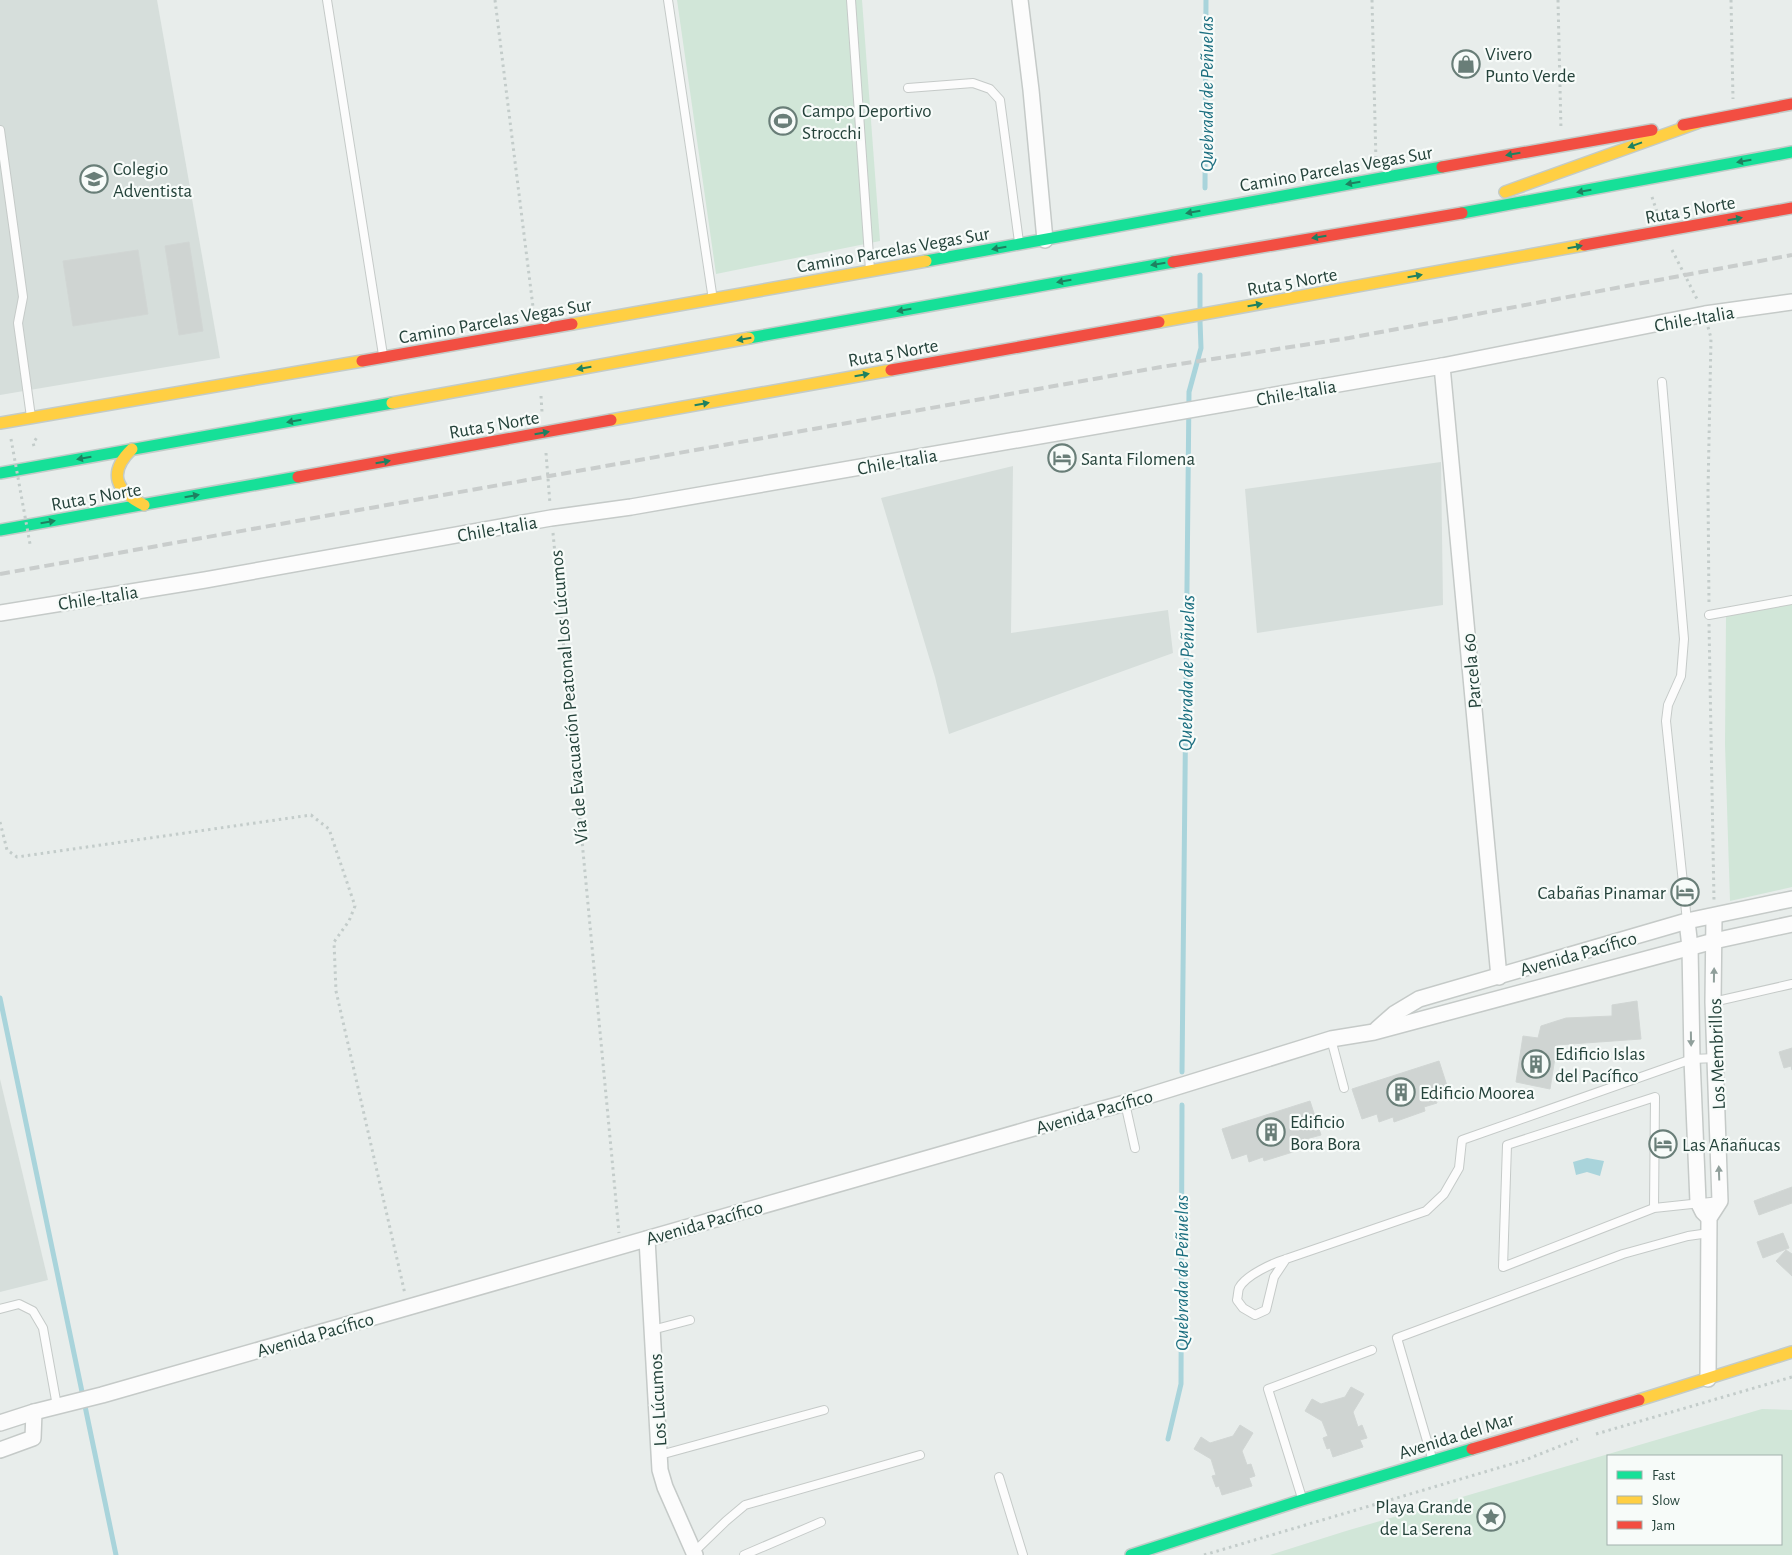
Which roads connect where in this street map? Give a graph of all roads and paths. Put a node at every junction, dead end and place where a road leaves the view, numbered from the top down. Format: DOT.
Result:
graph roads {
  1 [pos="327,0"];
  2 [pos="495,0"];
  3 [pos="668,0"];
  4 [pos="851,0"];
  5 [pos="1020,0"];
  6 [pos="1372,0"];
  7 [pos="1558,0"];
  8 [pos="1731,0"];
  9 [pos="908,88"];
  10 [pos="1792,104"];
  11 [pos="1733,116"];
  12 [pos="1697,122"];
  13 [pos="0,130"];
  14 [pos="1561,145"];
  15 [pos="1792,152"];
  16 [pos="1376,179"];
  17 [pos="1646,179"];
  18 [pos="1792,208"];
  19 [pos="1436,218"];
  20 [pos="1663,232"];
  21 [pos="1045,240"];
  22 [pos="1020,244"];
  23 [pos="870,270"];
  24 [pos="713,300"];
  25 [pos="1792,302"];
  26 [pos="1705,314"];
  27 [pos="536,330"];
  28 [pos="384,357"];
  29 [pos="1442,366"];
  30 [pos="540,376"];
  31 [pos="1662,382"];
  32 [pos="31,418"];
  33 [pos="0,423"];
  34 [pos="544,432"];
  35 [pos="11,439"];
  36 [pos="132,449"];
  37 [pos="0,473"];
  38 [pos="144,505"];
  39 [pos="551,518"];
  40 [pos="0,530"];
  41 [pos="30,544"];
  42 [pos="1792,600"];
  43 [pos="0,613"];
  44 [pos="1709,615"];
  45 [pos="0,822"];
  46 [pos="1792,899"];
  47 [pos="1714,916"];
  48 [pos="1687,921"];
  49 [pos="1792,924"];
  50 [pos="1714,941"];
  51 [pos="1690,947"];
  52 [pos="1499,977"];
  53 [pos="1792,984"];
  54 [pos="1713,1002"];
  55 [pos="1374,1032"];
  56 [pos="1332,1040"];
  57 [pos="1716,1058"];
  58 [pos="1692,1060"];
  59 [pos="1344,1088"];
  60 [pos="1125,1103"];
  61 [pos="1135,1148"];
  62 [pos="1720,1201"];
  63 [pos="1698,1202"];
  64 [pos="1654,1208"];
  65 [pos="1709,1226"];
  66 [pos="647,1239"];
  67 [pos="620,1246"];
  68 [pos="1286,1259"];
  69 [pos="408,1307"];
  70 [pos="0,1309"];
  71 [pos="690,1320"];
  72 [pos="652,1330"];
  73 [pos="1372,1350"];
  74 [pos="1792,1352"];
  75 [pos="1792,1377"];
  76 [pos="1708,1379"];
  77 [pos="63,1404"];
  78 [pos="824,1410"];
  79 [pos="34,1412"];
  80 [pos="0,1423"];
  81 [pos="1590,1436"];
  82 [pos="1581,1438"];
  83 [pos="0,1450"];
  84 [pos="660,1455"];
  85 [pos="920,1455"];
  86 [pos="1433,1460"];
  87 [pos="999,1477"];
  88 [pos="1302,1500"];
  89 [pos="821,1522"];
  90 [pos="695,1554"];
  91 [pos="744,1555"];
  92 [pos="1024,1555"];
  93 [pos="1131,1555"];
  94 [pos="1204,1555"];
  1 -- 28 [label="lane"];
  2 -- 27 [label="path"];
  3 -- 24 [label="lane"];
  4 -- 23 [label="lane"];
  5 -- 21 [label="street"];
  6 -- 16 [label="path"];
  7 -- 14 [label="path"];
  8 -- 11 [label="path"];
  9 -- 22 [label="lane"];
  10 -- 11 [label="main road, Camino Parcelas Vegas Sur"];
  11 -- 12 [label="main road, Camino Parcelas Vegas Sur"];
  12 -- 14 [label="main road, Camino Parcelas Vegas Sur"];
  12 -- 19 [label="main road, one-way"];
  13 -- 32 [label="lane"];
  14 -- 16 [label="main road, Camino Parcelas Vegas Sur, one-way"];
  15 -- 17 [label="main road, Ruta 5 Norte, one-way"];
  16 -- 21 [label="main road, Camino Parcelas Vegas Sur, one-way"];
  17 -- 19 [label="main road, Ruta 5 Norte, one-way"];
  17 -- 20 [label="path"];
  20 -- 18 [label="main road, Ruta 5 Norte, one-way"];
  19 -- 30 [label="main road, Ruta 5 Norte, one-way"];
  20 -- 26 [label="path"];
  34 -- 20 [label="main road, Ruta 5 Norte, one-way"];
  21 -- 22 [label="main road, Camino Parcelas Vegas Sur"];
  22 -- 23 [label="main road, Camino Parcelas Vegas Sur, one-way"];
  23 -- 24 [label="main road, Camino Parcelas Vegas Sur"];
  24 -- 27 [label="main road, Camino Parcelas Vegas Sur"];
  25 -- 26 [label="street, Chile-Italia"];
  26 -- 29 [label="street, Chile-Italia"];
  26 -- 44 [label="path"];
  27 -- 28 [label="main road, Camino Parcelas Vegas Sur"];
  28 -- 32 [label="main road, Camino Parcelas Vegas Sur"];
  29 -- 39 [label="street, Chile-Italia"];
  29 -- 52 [label="street, Parcela 60"];
  30 -- 34 [label="path, Vía de Evacuación Peatonal Los Lúcumos"];
  30 -- 36 [label="main road, Ruta 5 Norte, one-way"];
  31 -- 48 [label="lane"];
  32 -- 33 [label="main road, Camino Parcelas Vegas Sur"];
  38 -- 34 [label="main road, Ruta 5 Norte, one-way"];
  34 -- 39 [label="path, Vía de Evacuación Peatonal Los Lúcumos"];
  35 -- 41 [label="path, bridge"];
  36 -- 37 [label="main road, Ruta 5 Norte, one-way"];
  36 -- 38 [label="main road"];
  40 -- 38 [label="main road, Ruta 5 Norte, one-way"];
  39 -- 43 [label="street, Chile-Italia"];
  39 -- 67 [label="path, Vía de Evacuación Peatonal Los Lúcumos"];
  42 -- 44 [label="lane"];
  44 -- 47 [label="path"];
  45 -- 69 [label="path"];
  46 -- 47 [label="street, Avenida Pacífico"];
  47 -- 48 [label="street, Avenida Pacífico"];
  47 -- 50 [label="street, Los Membrillos"];
  48 -- 51 [label="street, Los Membrillos"];
  48 -- 52 [label="street, Avenida Pacífico"];
  49 -- 50 [label="street, Avenida Pacífico"];
  50 -- 51 [label="street, Avenida Pacífico"];
  54 -- 50 [label="street, Los Membrillos, one-way"];
  51 -- 55 [label="street, Avenida Pacífico"];
  51 -- 58 [label="street, Los Membrillos, one-way"];
  52 -- 55 [label="street, Avenida Pacífico"];
  53 -- 54 [label="lane"];
  54 -- 57 [label="street, Los Membrillos"];
  55 -- 56 [label="street, Avenida Pacífico"];
  56 -- 59 [label="lane"];
  56 -- 60 [label="street, Avenida Pacífico"];
  57 -- 58 [label="lane"];
  62 -- 57 [label="street, Los Membrillos, one-way"];
  58 -- 63 [label="street, Los Membrillos"];
  58 -- 68 [label="lane"];
  60 -- 61 [label="lane"];
  60 -- 66 [label="street, Avenida Pacífico"];
  62 -- 63 [label="lane"];
  62 -- 65 [label="street"];
  63 -- 64 [label="lane"];
  63 -- 65 [label="street"];
  64 -- 64 [label="lane"];
  65 -- 76 [label="street"];
  65 -- 86 [label="lane"];
  66 -- 67 [label="street, Avenida Pacífico"];
  66 -- 72 [label="street, Los Lúcumos"];
  67 -- 69 [label="street, Avenida Pacífico"];
  68 -- 68 [label="lane"];
  69 -- 77 [label="street, Avenida Pacífico"];
  70 -- 77 [label="lane"];
  71 -- 72 [label="lane"];
  72 -- 84 [label="street, Los Lúcumos"];
  73 -- 88 [label="lane"];
  74 -- 76 [label="main road, Avenida del Mar"];
  75 -- 81 [label="path"];
  76 -- 86 [label="main road, Avenida del Mar"];
  77 -- 79 [label="street, Avenida Pacífico"];
  78 -- 84 [label="lane"];
  79 -- 80 [label="street, Avenida Pacífico"];
  79 -- 83 [label="street"];
  82 -- 94 [label="path"];
  84 -- 90 [label="street, Los Lúcumos"];
  85 -- 90 [label="lane"];
  86 -- 88 [label="main road, Avenida del Mar"];
  87 -- 92 [label="lane"];
  88 -- 93 [label="main road, Avenida del Mar"];
  89 -- 91 [label="lane"];
}
